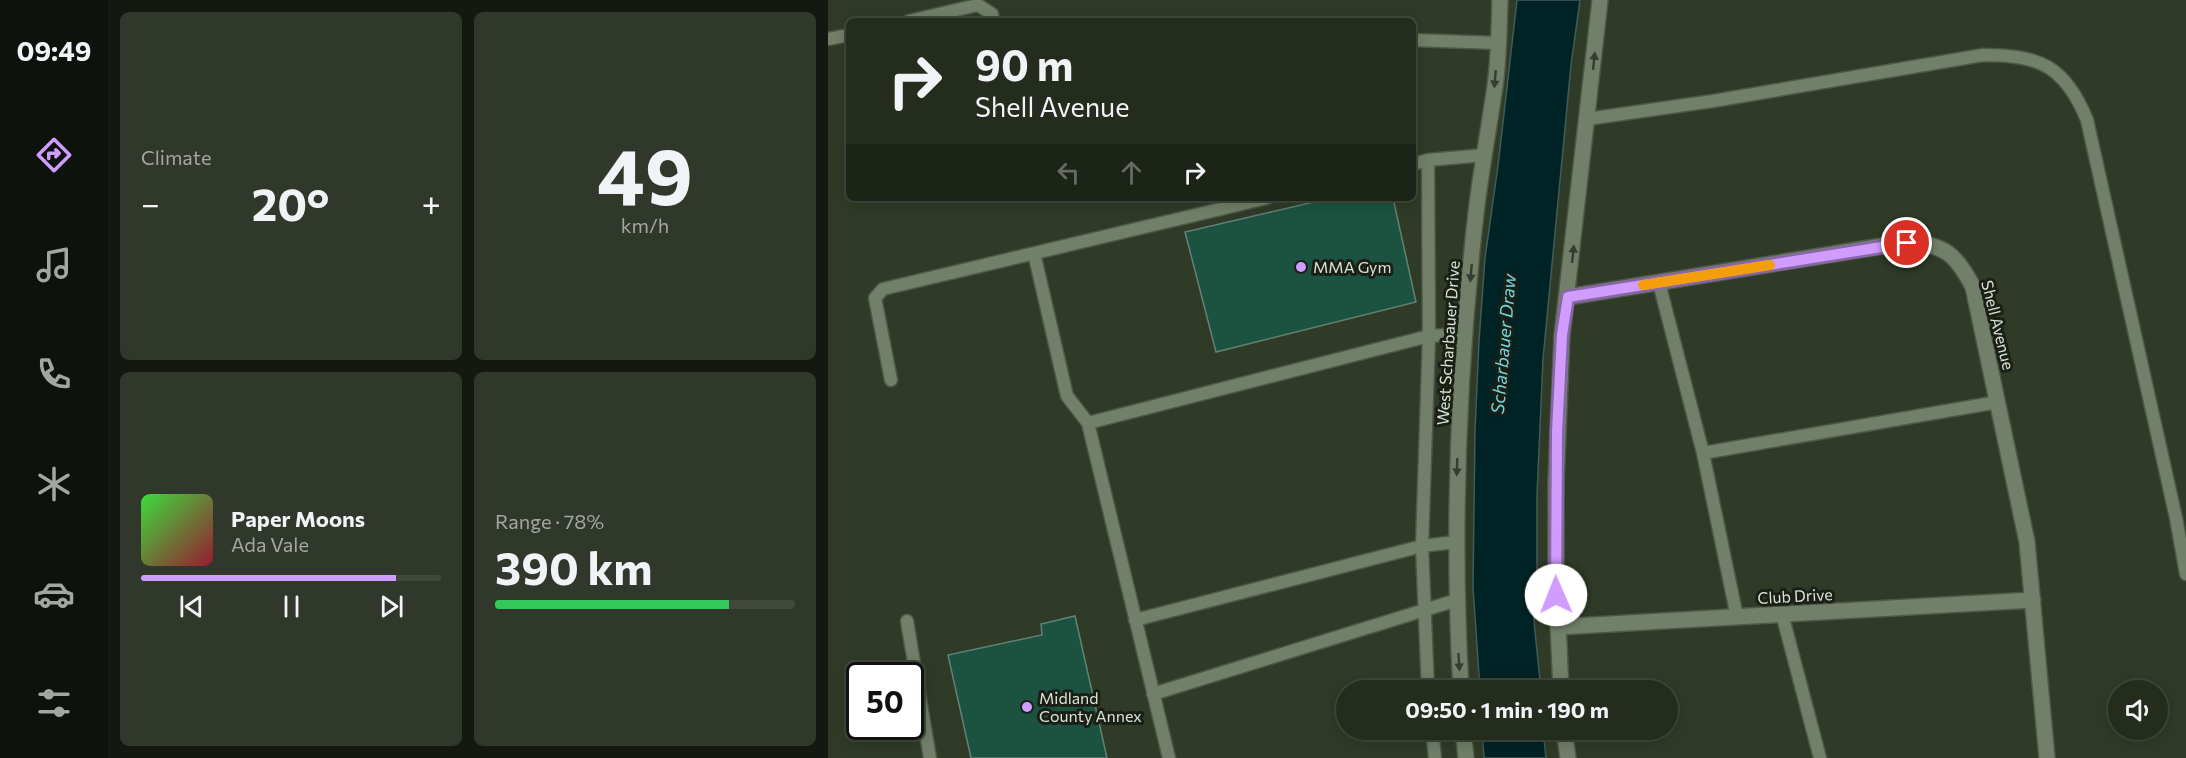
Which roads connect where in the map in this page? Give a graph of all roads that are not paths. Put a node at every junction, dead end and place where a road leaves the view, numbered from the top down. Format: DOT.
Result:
graph roads {
  1 [pos="1500,0"];
  2 [pos="1600,0"];
  3 [pos="923,18"];
  4 [pos="993,18"];
  5 [pos="846,36"];
  6 [pos="828,39"];
  7 [pos="1416,40"];
  8 [pos="1498,43"];
  9 [pos="1587,119"];
  10 [pos="1485,155"];
  11 [pos="1428,160"];
  12 [pos="1416,163"];
  13 [pos="1254,201"];
  14 [pos="1034,253"];
  15 [pos="1659,282"];
  16 [pos="1568,297"];
  17 [pos="1464,334"];
  18 [pos="1429,336"];
  19 [pos="891,380"];
  20 [pos="1998,402"];
  21 [pos="1088,423"];
  22 [pos="1703,453"];
  23 [pos="1456,542"];
  24 [pos="1422,546"];
  25 [pos="2186,574"];
  26 [pos="1457,600"];
  27 [pos="2033,600"];
  28 [pos="1424,608"];
  29 [pos="1782,614"];
  30 [pos="1737,617"];
  31 [pos="1135,620"];
  32 [pos="907,621"];
  33 [pos="1558,627"];
  34 [pos="1428,680"];
  35 [pos="1461,680"];
  36 [pos="1561,680"];
  37 [pos="1153,694"];
  38 [pos="1433,740"];
  39 [pos="1464,740"];
  40 [pos="1566,740"];
  41 [pos="930,758"];
  42 [pos="1169,758"];
  43 [pos="1435,758"];
  44 [pos="1466,758"];
  45 [pos="1568,758"];
  46 [pos="1820,758"];
  47 [pos="2047,758"];
  1 -- 8 [label="main road, West Scharbauer Drive"];
  9 -- 2 [label="main road, one-way"];
  3 -- 4 [label="lane"];
  5 -- 6 [label="lane"];
  7 -- 8 [label="lane"];
  8 -- 10 [label="main road, West Scharbauer Drive, one-way"];
  16 -- 9 [label="main road, one-way"];
  9 -- 25 [label="lane"];
  10 -- 11 [label="lane"];
  10 -- 17 [label="main road, West Scharbauer Drive, one-way"];
  11 -- 12 [label="lane"];
  11 -- 18 [label="lane"];
  13 -- 14 [label="lane"];
  14 -- 19 [label="lane"];
  14 -- 21 [label="lane"];
  15 -- 16 [label="main road, Shell Avenue"];
  15 -- 20 [label="main road, Shell Avenue"];
  15 -- 22 [label="lane"];
  16 -- 33 [label="main road"];
  17 -- 18 [label="lane"];
  17 -- 23 [label="main road, West Scharbauer Drive, one-way"];
  18 -- 21 [label="lane"];
  18 -- 24 [label="lane"];
  20 -- 22 [label="lane"];
  20 -- 27 [label="main road, Shell Avenue"];
  21 -- 31 [label="lane"];
  22 -- 30 [label="lane"];
  23 -- 24 [label="lane"];
  23 -- 26 [label="main road, West Scharbauer Drive"];
  24 -- 28 [label="lane"];
  24 -- 31 [label="lane"];
  26 -- 28 [label="lane"];
  26 -- 35 [label="main road, West Scharbauer Drive, one-way"];
  27 -- 29 [label="main road, Club Drive"];
  27 -- 47 [label="main road, Shell Avenue"];
  28 -- 34 [label="lane"];
  28 -- 37 [label="lane"];
  29 -- 30 [label="main road, Club Drive"];
  29 -- 46 [label="lane"];
  30 -- 33 [label="main road, Club Drive"];
  31 -- 37 [label="lane"];
  32 -- 41 [label="lane"];
  33 -- 36 [label="main road"];
  37 -- 42 [label="lane"];
  38 -- 43 [label="lane"];
  39 -- 44 [label="main road"];
  40 -- 45 [label="main road"];
}
